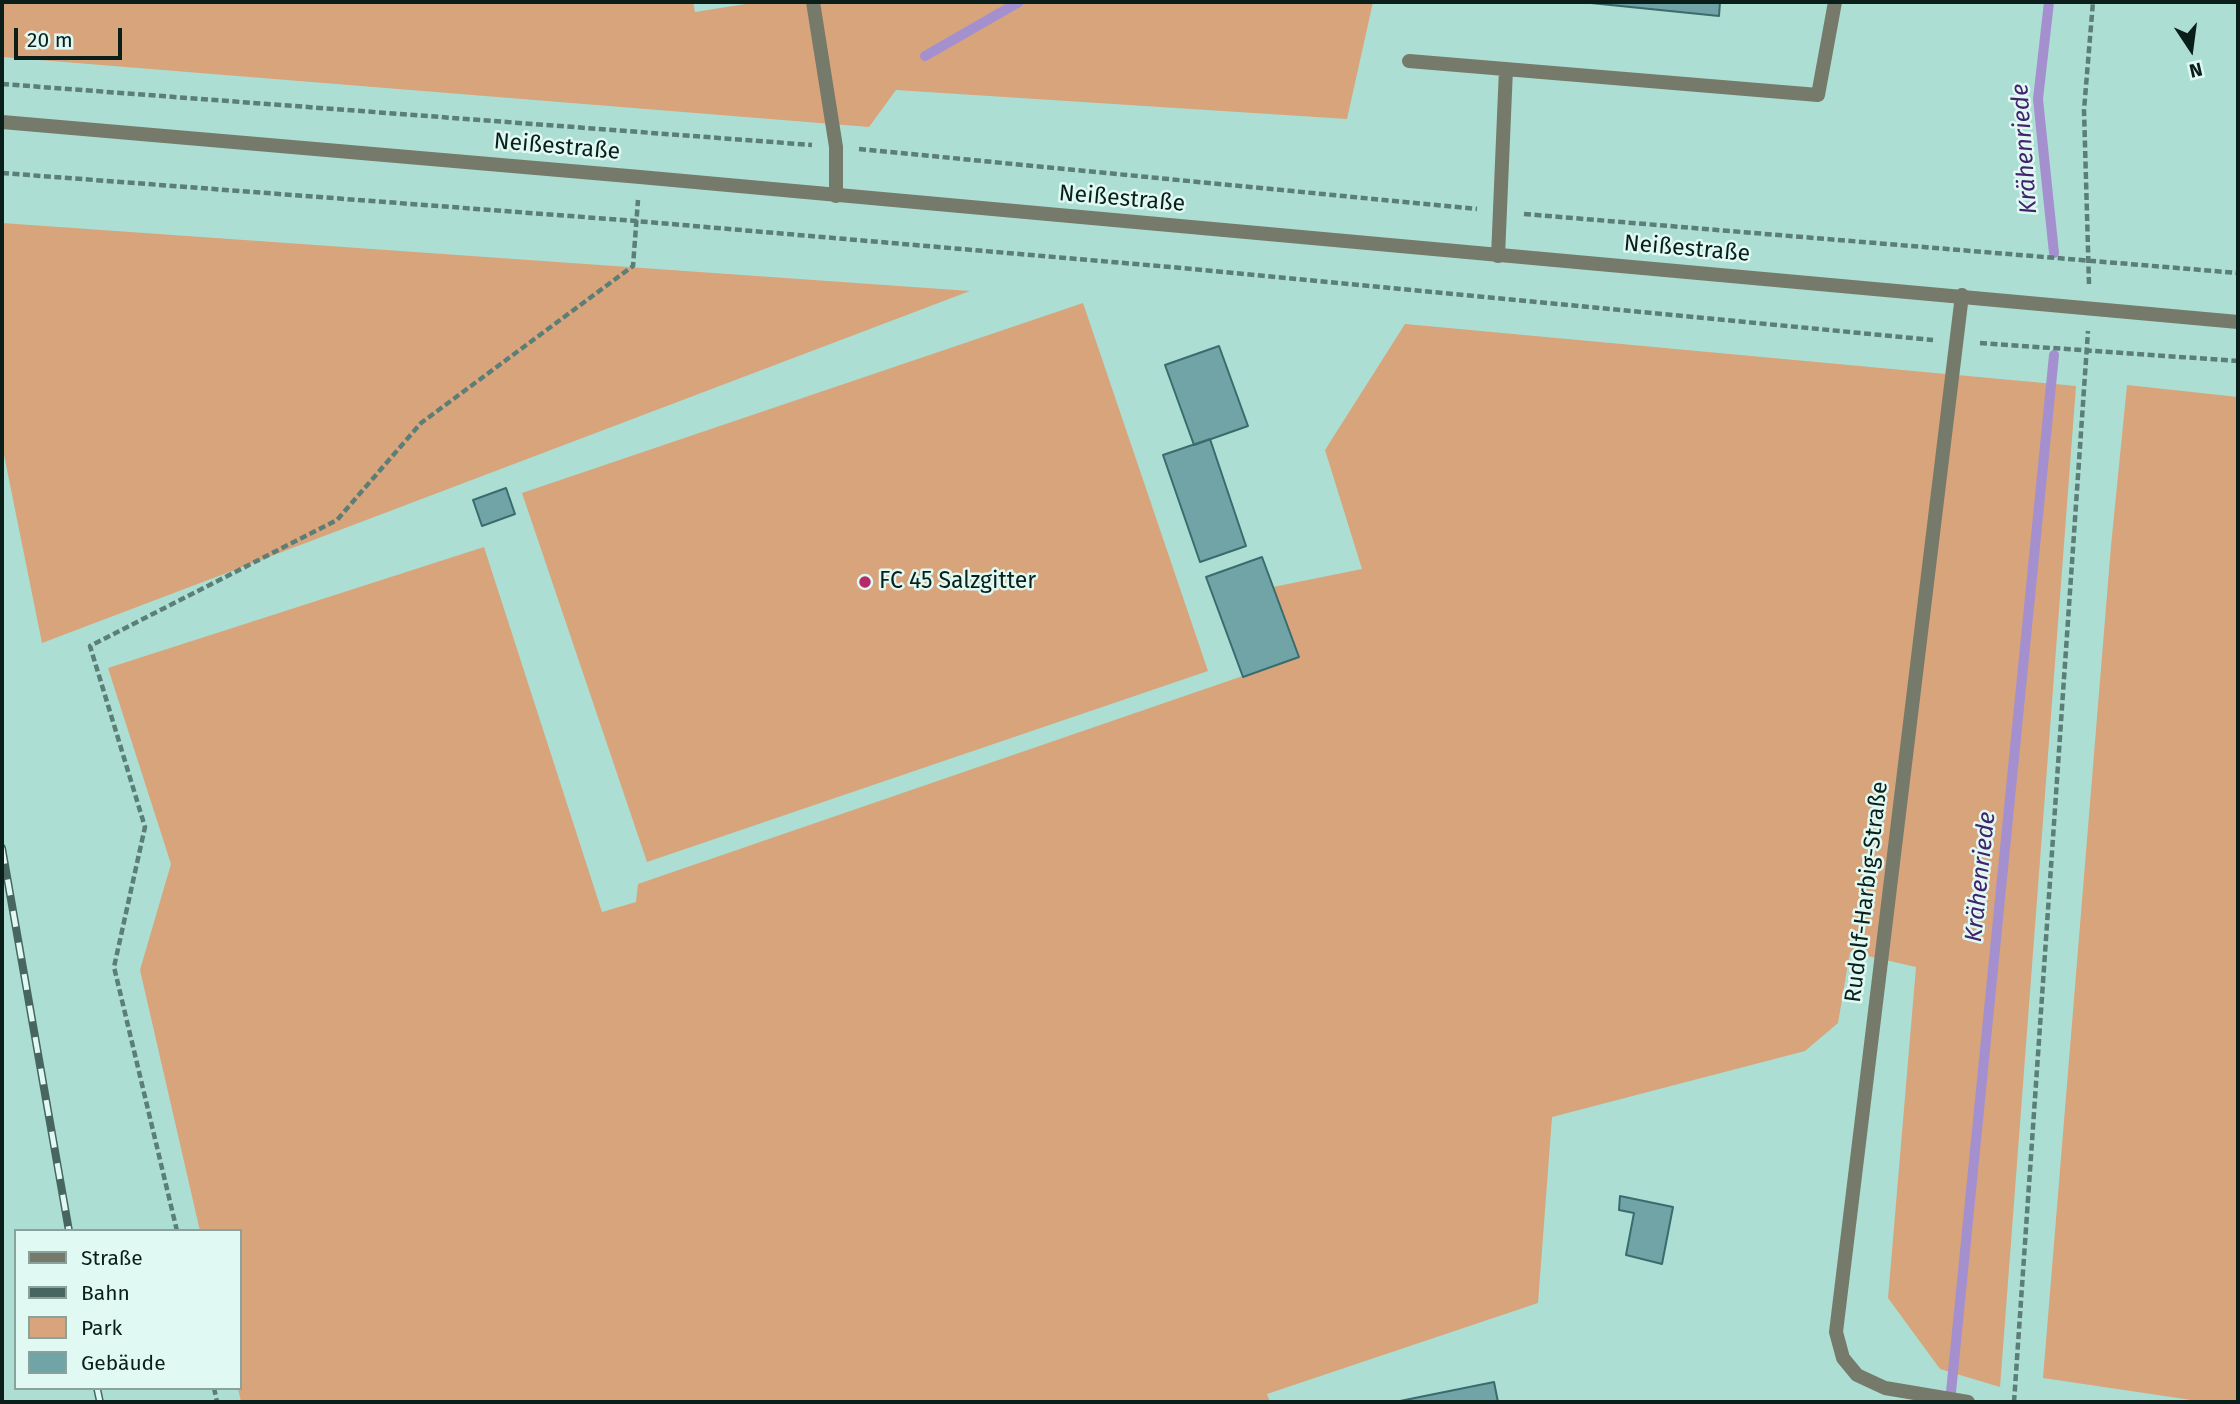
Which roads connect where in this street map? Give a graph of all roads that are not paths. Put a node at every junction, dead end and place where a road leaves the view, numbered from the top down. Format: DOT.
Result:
graph roads {
  1 [pos="813,2"];
  2 [pos="1835,2"];
  3 [pos="1409,61"];
  4 [pos="1506,69"];
  5 [pos="2,122"];
  6 [pos="836,196"];
  7 [pos="1498,256"];
  8 [pos="1962,295"];
  9 [pos="2238,322"];
  10 [pos="1968,1402"];
  1 -- 6 [label="street"];
  2 -- 4 [label="street"];
  3 -- 4 [label="street"];
  4 -- 7 [label="street"];
  5 -- 6 [label="street, Neißestraße"];
  6 -- 7 [label="street, Neißestraße"];
  7 -- 8 [label="street, Neißestraße"];
  8 -- 9 [label="street, Neißestraße"];
  8 -- 10 [label="street, Rudolf-Harbig-Straße"];
}
